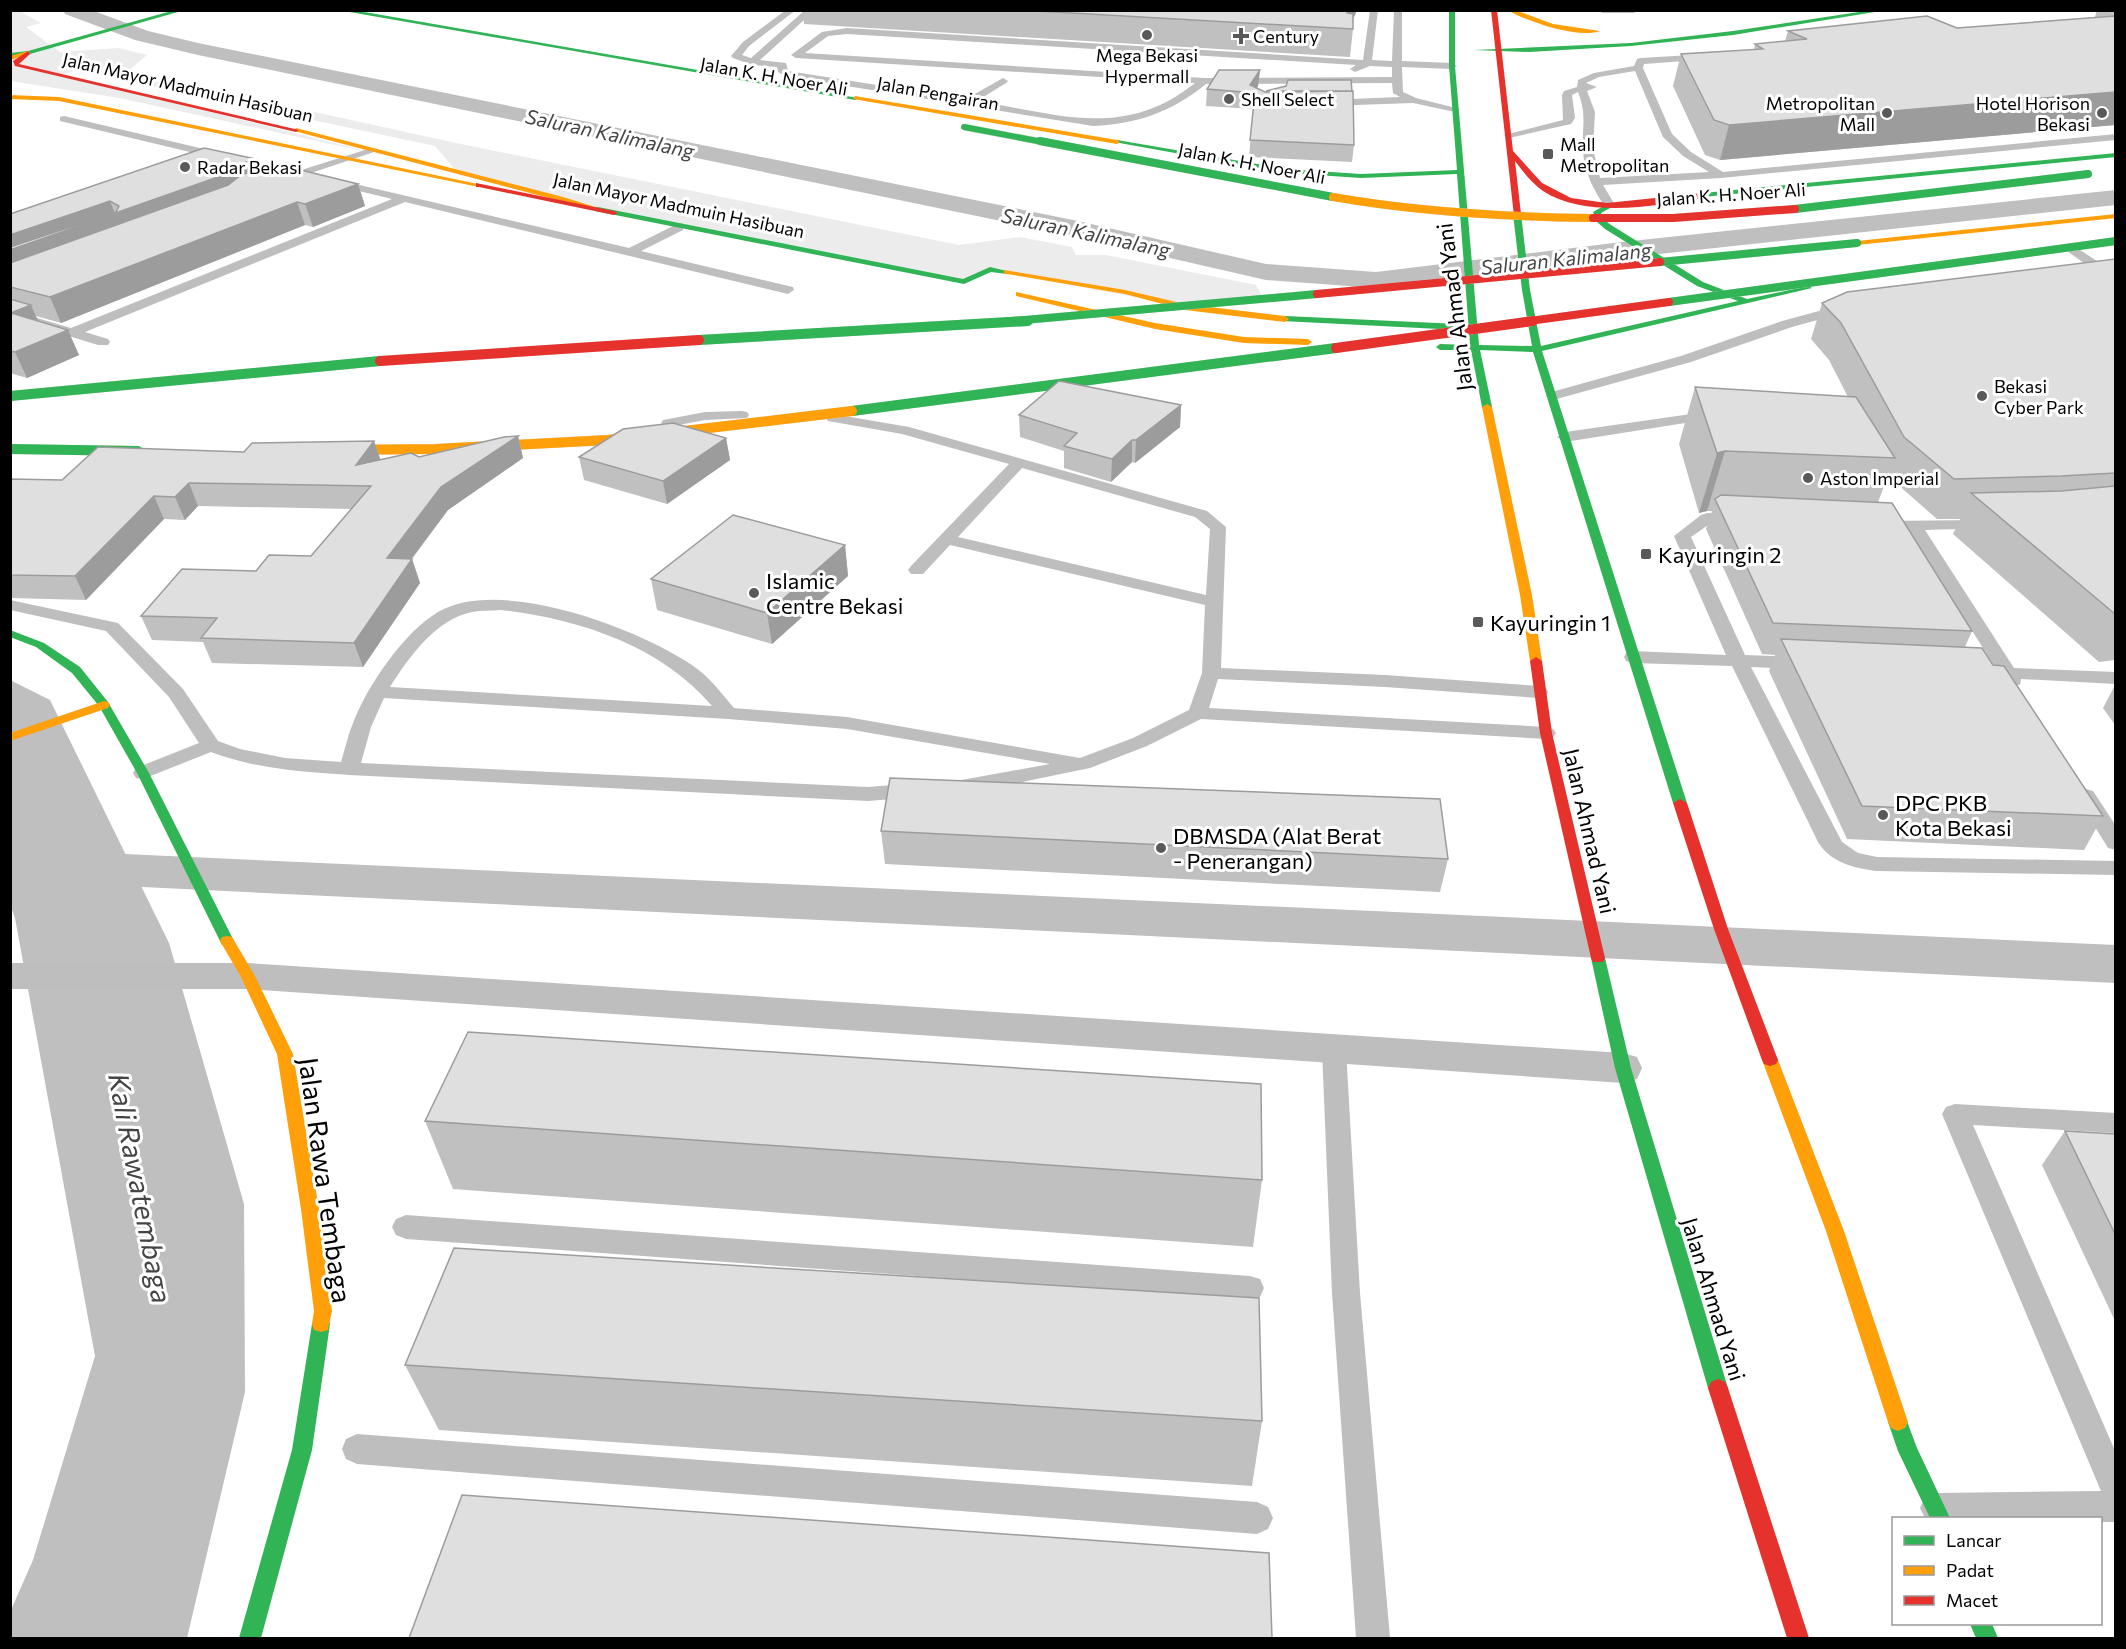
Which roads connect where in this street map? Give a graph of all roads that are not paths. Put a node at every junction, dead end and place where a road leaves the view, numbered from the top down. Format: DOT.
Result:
graph roads {
  1 [pos="340,10"];
  2 [pos="792,10"];
  3 [pos="811,10"];
  4 [pos="1374,10"];
  5 [pos="1398,10"];
  6 [pos="1452,10"];
  7 [pos="1494,10"];
  8 [pos="1509,10"];
  9 [pos="1602,10"];
  10 [pos="1634,10"];
  11 [pos="1885,10"];
  12 [pos="179,11"];
  13 [pos="392,20"];
  14 [pos="1651,28"];
  15 [pos="1360,29"];
  16 [pos="1630,30"];
  17 [pos="1385,31"];
  18 [pos="1613,31"];
  19 [pos="1682,41"];
  20 [pos="840,46"];
  21 [pos="1452,49"];
  22 [pos="1499,51"];
  23 [pos="30,52"];
  24 [pos="796,55"];
  25 [pos="826,56"];
  26 [pos="10,57"];
  27 [pos="1715,57"];
  28 [pos="752,62"];
  29 [pos="1581,63"];
  30 [pos="783,64"];
  31 [pos="1367,64"];
  32 [pos="1398,65"];
  33 [pos="1452,66"];
  34 [pos="815,67"];
  35 [pos="1638,68"];
  36 [pos="852,69"];
  37 [pos="1261,70"];
  38 [pos="1150,74"];
  39 [pos="981,79"];
  40 [pos="1003,81"];
  41 [pos="1015,81"];
  42 [pos="1204,81"];
  43 [pos="1396,82"];
  44 [pos="37,84"];
  45 [pos="1601,85"];
  46 [pos="1581,88"];
  47 [pos="1262,90"];
  48 [pos="1141,91"];
  49 [pos="10,98"];
  50 [pos="1413,100"];
  51 [pos="967,103"];
  52 [pos="1320,104"];
  53 [pos="1455,109"];
  54 [pos="64,119"];
  55 [pos="1509,135"];
  56 [pos="2115,137"];
  57 [pos="1510,151"];
  58 [pos="369,152"];
  59 [pos="2115,155"];
  60 [pos="386,156"];
  61 [pos="351,158"];
  62 [pos="1461,172"];
  63 [pos="2106,172"];
  64 [pos="1748,173"];
  65 [pos="299,174"];
  66 [pos="1721,175"];
  67 [pos="1595,182"];
  68 [pos="271,184"];
  69 [pos="1774,187"];
  70 [pos="405,198"];
  71 [pos="1609,205"];
  72 [pos="614,213"];
  73 [pos="2115,216"];
  74 [pos="679,227"];
  75 [pos="2115,242"];
  76 [pos="2071,248"];
  77 [pos="630,252"];
  78 [pos="2109,269"];
  79 [pos="2079,273"];
  80 [pos="964,282"];
  81 [pos="987,287"];
  82 [pos="788,290"];
  83 [pos="1009,292"];
  84 [pos="1747,302"];
  85 [pos="1861,303"];
  86 [pos="1185,307"];
  87 [pos="10,314"];
  88 [pos="1532,325"];
  89 [pos="1473,327"];
  90 [pos="71,333"];
  91 [pos="103,342"];
  92 [pos="1475,348"];
  93 [pos="1537,349"];
  94 [pos="10,396"];
  95 [pos="1553,396"];
  96 [pos="1724,413"];
  97 [pos="1565,437"];
  98 [pos="10,449"];
  99 [pos="149,451"];
  100 [pos="320,451"];
  101 [pos="1018,462"];
  102 [pos="467,463"];
  103 [pos="1753,520"];
  104 [pos="1857,525"];
  105 [pos="1995,525"];
  106 [pos="1915,527"];
  107 [pos="947,538"];
  108 [pos="917,570"];
  109 [pos="1214,602"];
  110 [pos="10,605"];
  111 [pos="10,633"];
  112 [pos="1633,657"];
  113 [pos="1738,660"];
  114 [pos="1820,664"];
  115 [pos="1961,670"];
  116 [pos="1211,673"];
  117 [pos="2008,673"];
  118 [pos="2115,678"];
  119 [pos="379,692"];
  120 [pos="1539,692"];
  121 [pos="2020,693"];
  122 [pos="104,705"];
  123 [pos="728,712"];
  124 [pos="1198,713"];
  125 [pos="1546,733"];
  126 [pos="10,737"];
  127 [pos="211,745"];
  128 [pos="1083,764"];
  129 [pos="349,769"];
  130 [pos="143,773"];
  131 [pos="2078,783"];
  132 [pos="2115,843"];
  133 [pos="2115,868"];
  134 [pos="11,976"];
  135 [pos="248,976"];
  136 [pos="1334,1050"];
  137 [pos="1623,1068"];
  138 [pos="2115,1123"];
  139 [pos="406,1227"];
  140 [pos="1250,1288"];
  141 [pos="357,1449"];
  142 [pos="2115,1490"];
  143 [pos="2115,1506"];
  144 [pos="1938,1513"];
  145 [pos="1257,1518"];
  146 [pos="250,1638"];
  147 [pos="1373,1638"];
  148 [pos="1798,1638"];
  1 -- 13 [label="main road, Jalan Pengairan"];
  2 -- 28 [label="lane"];
  3 -- 28 [label="lane"];
  4 -- 17 [label="lane"];
  5 -- 17 [label="lane"];
  6 -- 21 [label="main road, Jalan Ahmad Yani"];
  7 -- 22 [label="main road"];
  8 -- 18 [label="main road"];
  9 -- 10 [label="lane"];
  11 -- 19 [label="main road"];
  12 -- 23 [label="main road"];
  13 -- 62 [label="main road, Jalan Pengairan"];
  13 -- 63 [label="main road, Jalan K. H. Noer Ali, bridge"];
  14 -- 16 [label="main road"];
  15 -- 17 [label="lane"];
  17 -- 31 [label="lane"];
  17 -- 32 [label="lane"];
  19 -- 22 [label="main road"];
  19 -- 29 [label="main road"];
  20 -- 25 [label="lane"];
  21 -- 22 [label="main road"];
  21 -- 33 [label="main road, Jalan Ahmad Yani"];
  22 -- 55 [label="main road"];
  23 -- 26 [label="main road"];
  23 -- 60 [label="main road, Jalan Mayor Madmuin Hasibuan"];
  24 -- 25 [label="lane"];
  24 -- 30 [label="lane"];
  24 -- 31 [label="lane"];
  25 -- 34 [label="lane"];
  25 -- 38 [label="lane"];
  27 -- 35 [label="lane"];
  28 -- 30 [label="lane"];
  30 -- 34 [label="lane"];
  30 -- 51 [label="lane"];
  31 -- 32 [label="lane"];
  31 -- 37 [label="lane"];
  32 -- 33 [label="lane"];
  32 -- 43 [label="lane"];
  33 -- 53 [label="main road, Jalan Ahmad Yani"];
  34 -- 36 [label="lane"];
  35 -- 46 [label="lane"];
  35 -- 66 [label="lane"];
  38 -- 42 [label="lane"];
  38 -- 48 [label="lane"];
  39 -- 40 [label="lane"];
  40 -- 41 [label="lane"];
  40 -- 51 [label="lane"];
  42 -- 43 [label="lane"];
  42 -- 51 [label="lane"];
  43 -- 47 [label="lane"];
  43 -- 50 [label="lane"];
  44 -- 58 [label="main road, Jalan Mayor Madmuin Hasibuan"];
  45 -- 46 [label="lane"];
  46 -- 55 [label="lane"];
  46 -- 67 [label="lane"];
  49 -- 61 [label="main road"];
  50 -- 52 [label="lane"];
  50 -- 53 [label="lane"];
  53 -- 62 [label="main road, Jalan Ahmad Yani"];
  54 -- 65 [label="lane"];
  55 -- 57 [label="main road"];
  56 -- 64 [label="lane"];
  57 -- 71 [label="main road, Jalan K. H. Noer Ali"];
  57 -- 88 [label="main road"];
  58 -- 60 [label="main road, Jalan Mayor Madmuin Hasibuan"];
  58 -- 61 [label="lane"];
  59 -- 69 [label="main road, Jalan K. H. Noer Ali"];
  60 -- 72 [label="main road, Jalan Mayor Madmuin Hasibuan"];
  61 -- 65 [label="lane"];
  61 -- 72 [label="main road"];
  62 -- 89 [label="main road, Jalan Ahmad Yani"];
  64 -- 66 [label="lane"];
  64 -- 69 [label="lane"];
  65 -- 68 [label="lane"];
  65 -- 70 [label="lane"];
  66 -- 67 [label="lane"];
  67 -- 71 [label="lane"];
  69 -- 71 [label="main road, Jalan K. H. Noer Ali"];
  70 -- 77 [label="lane"];
  70 -- 90 [label="lane"];
  71 -- 84 [label="main road"];
  72 -- 74 [label="main road, Jalan Mayor Madmuin Hasibuan"];
  73 -- 86 [label="main road, bridge"];
  74 -- 77 [label="lane"];
  74 -- 80 [label="main road, Jalan Mayor Madmuin Hasibuan"];
  75 -- 76 [label="main road"];
  75 -- 100 [label="main road, bridge"];
  76 -- 78 [label="lane"];
  76 -- 84 [label="main road"];
  77 -- 82 [label="lane"];
  78 -- 79 [label="lane"];
  80 -- 81 [label="main road, Jalan Mayor Madmuin Hasibuan"];
  80 -- 86 [label="main road"];
  83 -- 92 [label="main road"];
  84 -- 93 [label="main road"];
  85 -- 95 [label="lane"];
  86 -- 89 [label="main road"];
  86 -- 94 [label="main road, bridge"];
  87 -- 90 [label="lane"];
  88 -- 89 [label="main road"];
  88 -- 93 [label="main road"];
  89 -- 92 [label="main road, Jalan Ahmad Yani"];
  90 -- 91 [label="lane"];
  92 -- 93 [label="main road"];
  92 -- 120 [label="main road, Jalan Ahmad Yani"];
  93 -- 95 [label="main road"];
  95 -- 97 [label="main road"];
  96 -- 97 [label="lane"];
  97 -- 112 [label="main road"];
  98 -- 99 [label="main road, bridge"];
  101 -- 102 [label="lane"];
  101 -- 107 [label="lane"];
  101 -- 109 [label="lane"];
  103 -- 113 [label="lane"];
  104 -- 106 [label="lane"];
  105 -- 106 [label="lane"];
  106 -- 117 [label="lane"];
  107 -- 108 [label="lane"];
  107 -- 109 [label="lane"];
  109 -- 116 [label="lane"];
  110 -- 127 [label="lane"];
  111 -- 122 [label="main road, Jalan Rawa Tembaga"];
  112 -- 113 [label="lane"];
  112 -- 144 [label="main road"];
  113 -- 114 [label="lane"];
  113 -- 133 [label="lane"];
  115 -- 117 [label="lane"];
  116 -- 120 [label="lane"];
  116 -- 124 [label="lane"];
  117 -- 118 [label="lane"];
  117 -- 121 [label="lane"];
  119 -- 123 [label="lane"];
  119 -- 123 [label="lane"];
  119 -- 129 [label="lane"];
  120 -- 125 [label="main road, Jalan Ahmad Yani"];
  122 -- 126 [label="main road"];
  122 -- 130 [label="main road, Jalan Rawa Tembaga"];
  123 -- 128 [label="lane"];
  124 -- 125 [label="lane"];
  124 -- 128 [label="lane"];
  125 -- 137 [label="main road, Jalan Ahmad Yani"];
  127 -- 129 [label="lane"];
  127 -- 130 [label="lane"];
  128 -- 129 [label="lane"];
  130 -- 135 [label="main road, Jalan Rawa Tembaga"];
  131 -- 132 [label="lane"];
  134 -- 135 [label="street"];
  135 -- 136 [label="street"];
  135 -- 146 [label="main road, Jalan Rawa Tembaga"];
  136 -- 137 [label="street"];
  136 -- 147 [label="lane"];
  137 -- 148 [label="main road, Jalan Ahmad Yani"];
  138 -- 142 [label="lane"];
  139 -- 140 [label="lane"];
  141 -- 145 [label="lane"];
  143 -- 144 [label="lane"];
}
